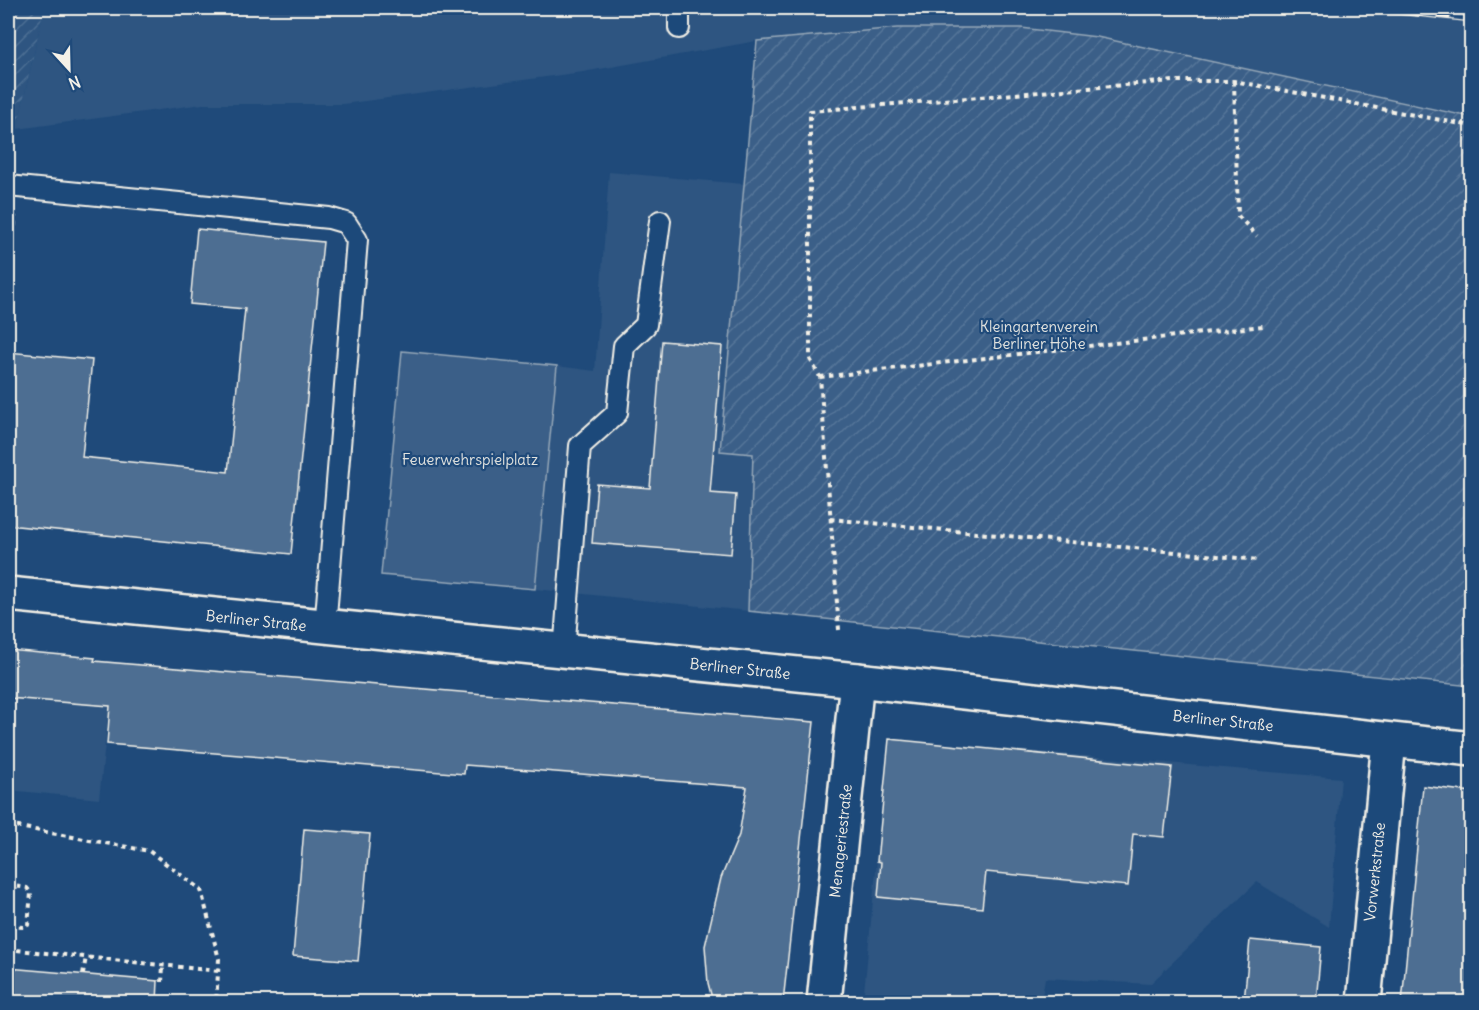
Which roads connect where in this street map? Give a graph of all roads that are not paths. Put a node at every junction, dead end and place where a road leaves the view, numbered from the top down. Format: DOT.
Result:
graph roads {
  1 [pos="679,8"];
  2 [pos="679,28"];
  3 [pos="12,186"];
  4 [pos="660,221"];
  5 [pos="8,594"];
  6 [pos="325,628"];
  7 [pos="564,652"];
  8 [pos="857,680"];
  9 [pos="1389,741"];
  10 [pos="1472,749"];
  11 [pos="824,1002"];
  12 [pos="1364,1002"];
  1 -- 2 [label="lane"];
  3 -- 6 [label="lane"];
  4 -- 7 [label="lane"];
  5 -- 6 [label="street, Berliner Straße"];
  6 -- 7 [label="street, Berliner Straße"];
  7 -- 8 [label="street, Berliner Straße"];
  8 -- 9 [label="street, Berliner Straße"];
  8 -- 11 [label="street, Menageriestraße"];
  9 -- 10 [label="street, Berliner Straße"];
  9 -- 12 [label="street, Vorwerkstraße"];
}
